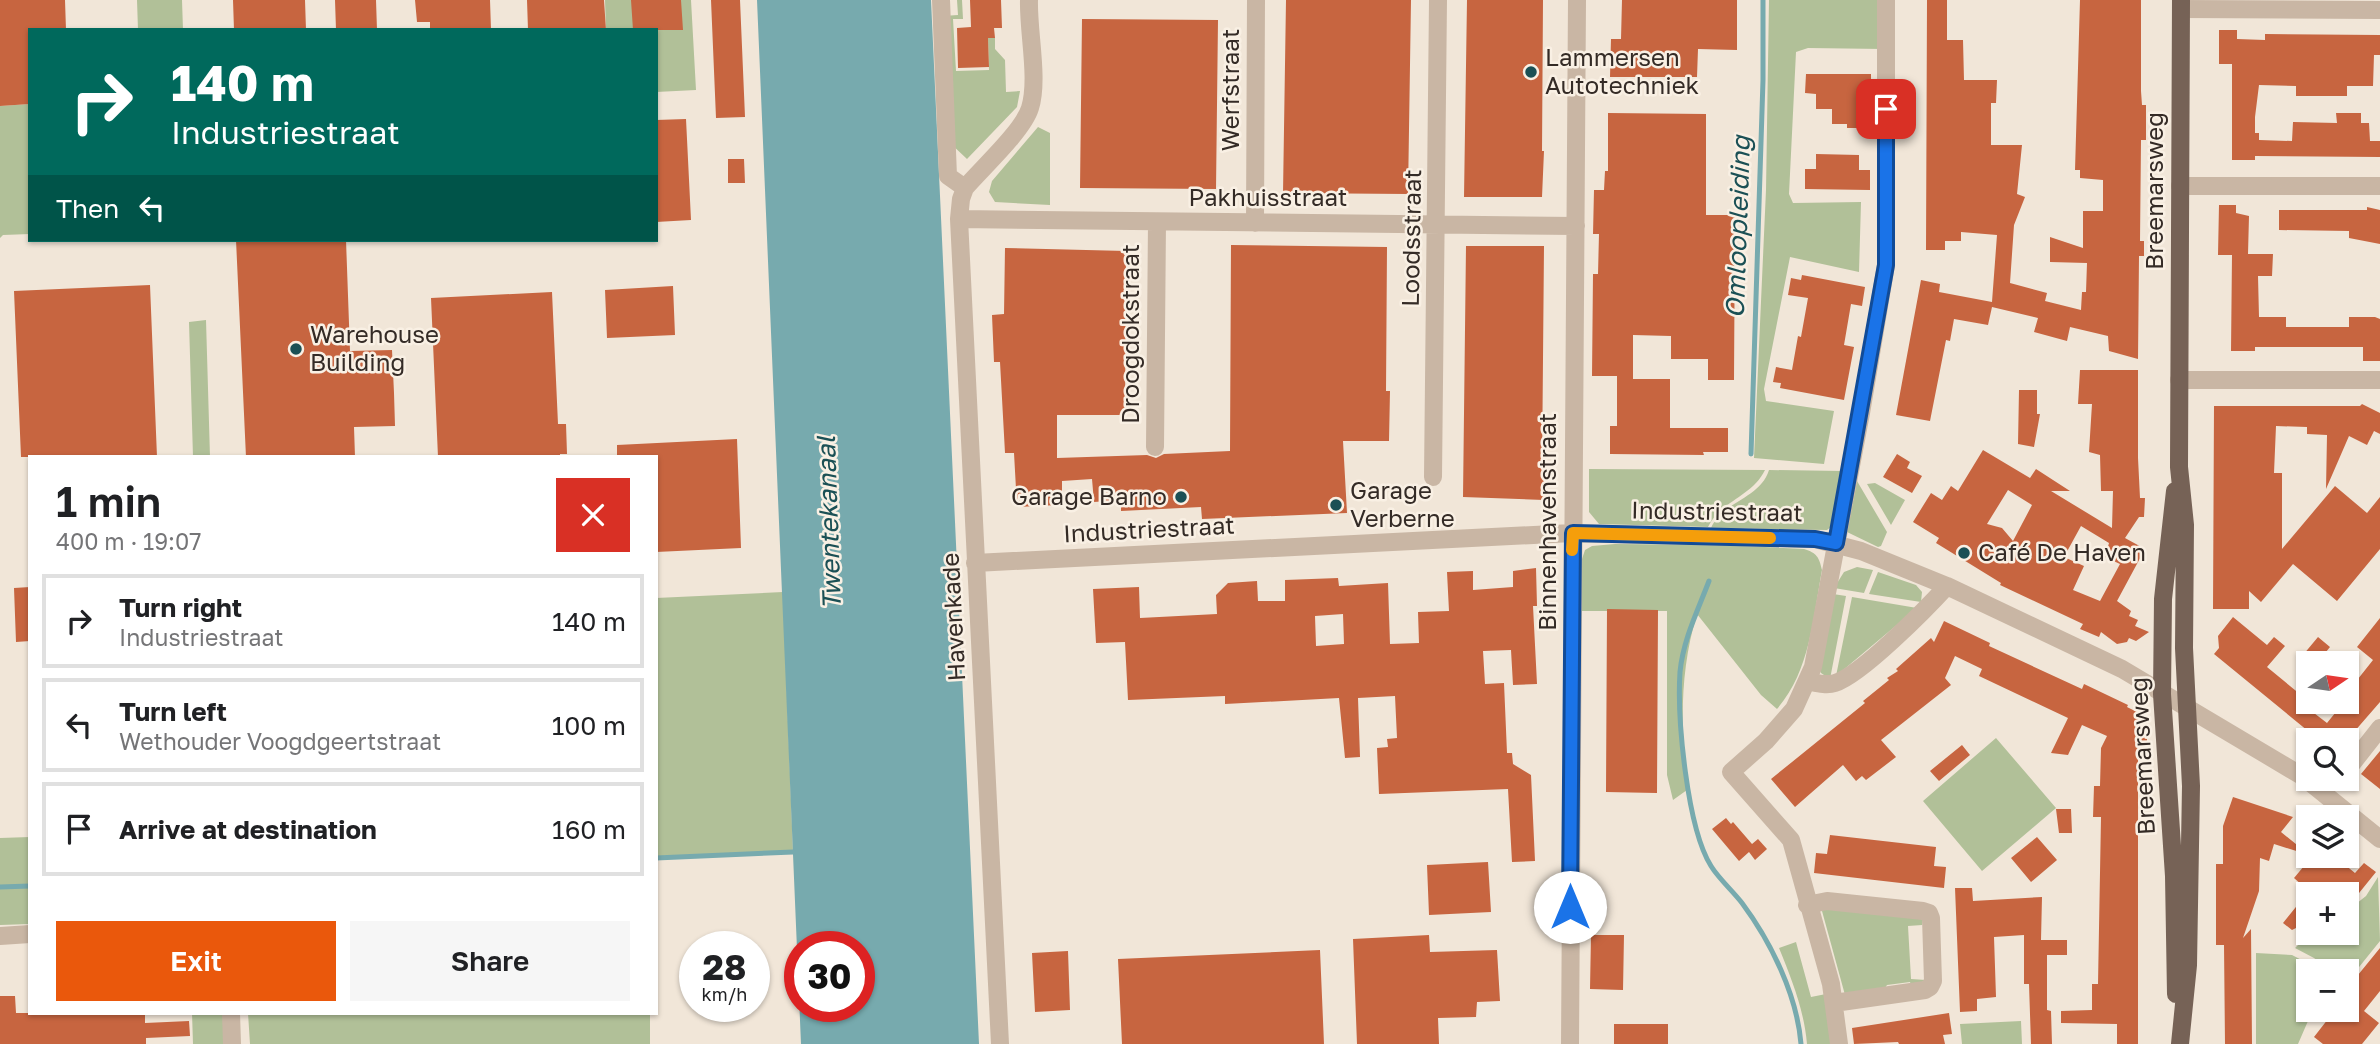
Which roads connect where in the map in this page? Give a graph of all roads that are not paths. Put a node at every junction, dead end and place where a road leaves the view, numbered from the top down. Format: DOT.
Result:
graph roads {
  1 [pos="941,0"];
  2 [pos="1029,0"];
  3 [pos="1256,0"];
  4 [pos="1438,0"];
  5 [pos="1577,0"];
  6 [pos="1886,0"];
  7 [pos="2181,4"];
  8 [pos="2380,10"];
  9 [pos="2180,186"];
  10 [pos="2380,187"];
  11 [pos="965,188"];
  12 [pos="960,219"];
  13 [pos="1157,222"];
  14 [pos="1255,223"];
  15 [pos="1437,224"];
  16 [pos="1576,226"];
  17 [pos="2179,380"];
  18 [pos="2380,380"];
  19 [pos="1155,447"];
  20 [pos="2179,467"];
  21 [pos="1433,477"];
  22 [pos="1573,533"];
  23 [pos="1836,543"];
  24 [pos="975,563"];
  25 [pos="1947,586"];
  26 [pos="1808,681"];
  27 [pos="2162,694"];
  28 [pos="2186,708"];
  29 [pos="2380,728"];
  30 [pos="2359,755"];
  31 [pos="2329,791"];
  32 [pos="2326,795"];
  33 [pos="2380,839"];
  34 [pos="1808,905"];
  35 [pos="28,934"];
  36 [pos="0,936"];
  37 [pos="1834,1003"];
  38 [pos="231,1015"];
  39 [pos="232,1044"];
  40 [pos="1000,1044"];
  41 [pos="1570,1044"];
  42 [pos="1839,1044"];
  43 [pos="2180,1044"];
  1 -- 11 [label="street"];
  2 -- 11 [label="street"];
  3 -- 14 [label="street, Werfstraat"];
  4 -- 15 [label="street, Loodsstraat"];
  5 -- 16 [label="street, Binnenhavenstraat"];
  6 -- 23 [label="street"];
  7 -- 8 [label="street"];
  7 -- 9 [label="main road, Breemarsweg"];
  9 -- 10 [label="street"];
  9 -- 17 [label="main road, Breemarsweg"];
  11 -- 12 [label="street, Havenkade"];
  12 -- 13 [label="street, Pakhuisstraat"];
  12 -- 24 [label="street, Havenkade"];
  13 -- 14 [label="street, Pakhuisstraat"];
  13 -- 19 [label="street, Droogdokstraat"];
  14 -- 15 [label="street, Pakhuisstraat"];
  15 -- 16 [label="street, Pakhuisstraat"];
  15 -- 21 [label="street, Loodsstraat"];
  16 -- 22 [label="street, Binnenhavenstraat"];
  17 -- 18 [label="street"];
  17 -- 20 [label="main road, Breemarsweg"];
  20 -- 27 [label="main road, Breemarsweg"];
  20 -- 28 [label="main road, Breemarsweg"];
  22 -- 23 [label="street, Industriestraat"];
  22 -- 24 [label="street, Industriestraat"];
  22 -- 41 [label="street, Binnenhavenstraat"];
  23 -- 25 [label="street, Industriestraat"];
  23 -- 26 [label="street"];
  24 -- 40 [label="street, Havenkade"];
  25 -- 26 [label="street"];
  25 -- 27 [label="street, Industriestraat"];
  26 -- 34 [label="street"];
  27 -- 28 [label="street, Industriestraat"];
  27 -- 43 [label="main road, Breemarsweg"];
  28 -- 32 [label="street, Industriestraat"];
  28 -- 43 [label="main road, Breemarsweg"];
  29 -- 30 [label="street"];
  31 -- 32 [label="street"];
  32 -- 33 [label="street, Industriestraat"];
  34 -- 37 [label="street"];
  34 -- 37 [label="street"];
  35 -- 36 [label="street"];
  37 -- 42 [label="street"];
  38 -- 39 [label="street"];
}
